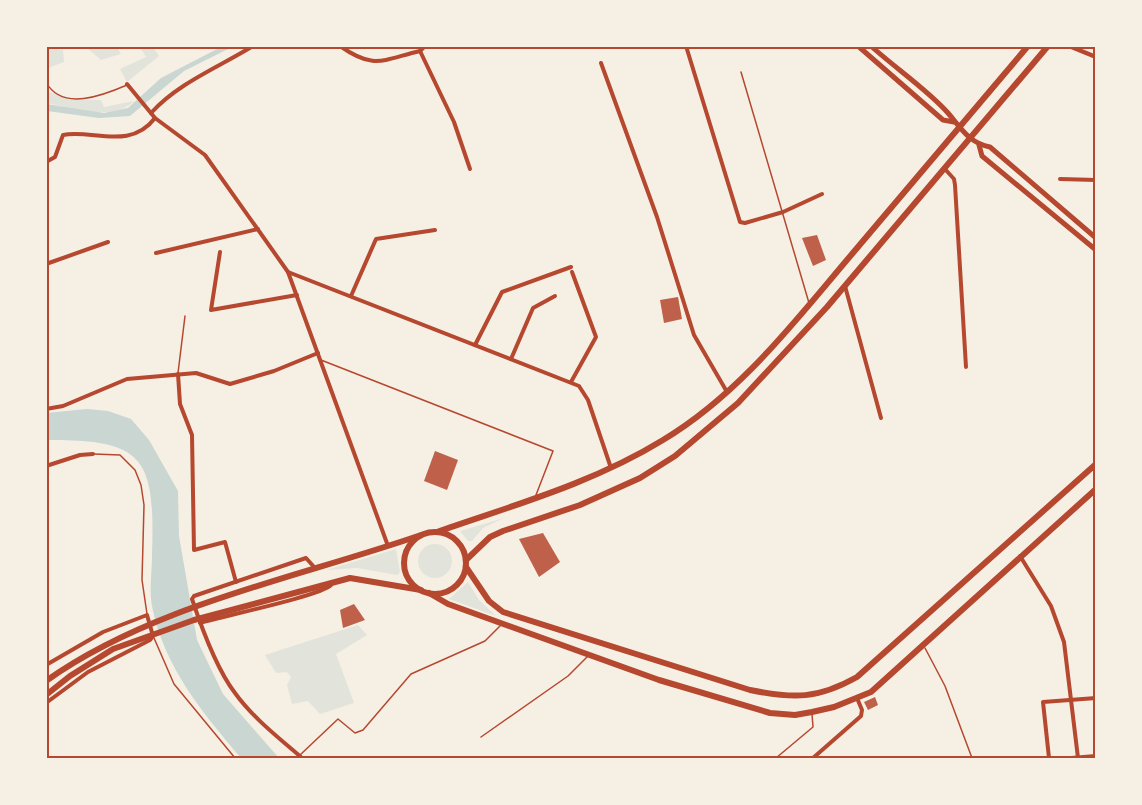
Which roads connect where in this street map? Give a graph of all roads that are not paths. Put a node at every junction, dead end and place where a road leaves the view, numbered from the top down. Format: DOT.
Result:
graph roads {
  1 [pos="254,46"];
  2 [pos="340,46"];
  3 [pos="425,46"];
  4 [pos="686,46"];
  5 [pos="858,46"];
  6 [pos="871,46"];
  7 [pos="1028,46"];
  8 [pos="1048,46"];
  9 [pos="1070,46"];
  10 [pos="420,51"];
  11 [pos="1095,57"];
  12 [pos="601,63"];
  13 [pos="741,72"];
  14 [pos="46,82"];
  15 [pos="127,84"];
  16 [pos="150,113"];
  17 [pos="155,118"];
  18 [pos="956,125"];
  19 [pos="970,138"];
  20 [pos="978,145"];
  21 [pos="46,162"];
  22 [pos="944,168"];
  23 [pos="470,169"];
  24 [pos="1060,179"];
  25 [pos="1095,180"];
  26 [pos="822,194"];
  27 [pos="783,212"];
  28 [pos="258,229"];
  29 [pos="435,230"];
  30 [pos="1095,238"];
  31 [pos="108,242"];
  32 [pos="1095,250"];
  33 [pos="220,252"];
  34 [pos="156,253"];
  35 [pos="46,264"];
  36 [pos="288,272"];
  37 [pos="845,285"];
  38 [pos="297,295"];
  39 [pos="351,296"];
  40 [pos="555,296"];
  41 [pos="810,304"];
  42 [pos="185,316"];
  43 [pos="475,345"];
  44 [pos="318,353"];
  45 [pos="511,359"];
  46 [pos="320,360"];
  47 [pos="966,367"];
  48 [pos="178,374"];
  49 [pos="571,382"];
  50 [pos="728,393"];
  51 [pos="46,409"];
  52 [pos="881,418"];
  53 [pos="93,454"];
  54 [pos="1095,464"];
  55 [pos="46,466"];
  56 [pos="611,469"];
  57 [pos="1095,489"];
  58 [pos="534,498"];
  59 [pos="437,532"];
  60 [pos="421,536"];
  61 [pos="388,547"];
  62 [pos="1020,555"];
  63 [pos="466,564"];
  64 [pos="316,569"];
  65 [pos="236,582"];
  66 [pos="331,582"];
  67 [pos="421,590"];
  68 [pos="429,593"];
  69 [pos="147,615"];
  70 [pos="200,623"];
  71 [pos="501,624"];
  72 [pos="153,636"];
  73 [pos="923,644"];
  74 [pos="588,655"];
  75 [pos="46,665"];
  76 [pos="664,665"];
  77 [pos="659,680"];
  78 [pos="46,681"];
  79 [pos="46,695"];
  80 [pos="857,698"];
  81 [pos="1095,698"];
  82 [pos="1071,699"];
  83 [pos="46,703"];
  84 [pos="812,712"];
  85 [pos="481,737"];
  86 [pos="1095,756"];
  87 [pos="301,757"];
  88 [pos="1078,758"];
  89 [pos="235,759"];
  90 [pos="776,759"];
  91 [pos="813,759"];
  92 [pos="972,759"];
  93 [pos="1049,759"];
  94 [pos="1071,759"];
  1 -- 16 [label="street"];
  2 -- 10 [label="street"];
  3 -- 10 [label="street"];
  4 -- 27 [label="street"];
  5 -- 18 [label="main road"];
  6 -- 18 [label="main road"];
  7 -- 18 [label="main road"];
  8 -- 19 [label="main road"];
  9 -- 11 [label="street"];
  10 -- 23 [label="street"];
  12 -- 50 [label="street"];
  13 -- 27 [label="lane"];
  14 -- 15 [label="lane"];
  15 -- 16 [label="street"];
  16 -- 17 [label="street"];
  17 -- 21 [label="street"];
  17 -- 28 [label="street"];
  18 -- 19 [label="main road"];
  18 -- 41 [label="main road"];
  19 -- 20 [label="main road"];
  19 -- 22 [label="main road"];
  20 -- 30 [label="main road"];
  20 -- 32 [label="main road"];
  22 -- 37 [label="main road"];
  22 -- 47 [label="street"];
  24 -- 25 [label="street"];
  26 -- 27 [label="street"];
  27 -- 41 [label="lane"];
  28 -- 34 [label="street"];
  28 -- 36 [label="street"];
  29 -- 39 [label="street"];
  31 -- 35 [label="street"];
  33 -- 38 [label="street"];
  36 -- 38 [label="street"];
  36 -- 39 [label="street"];
  37 -- 52 [label="street"];
  37 -- 63 [label="main road"];
  38 -- 44 [label="street"];
  39 -- 43 [label="street"];
  40 -- 45 [label="street"];
  41 -- 50 [label="main road"];
  42 -- 48 [label="lane"];
  43 -- 45 [label="street"];
  43 -- 49 [label="street"];
  44 -- 46 [label="street"];
  44 -- 48 [label="street"];
  45 -- 49 [label="street"];
  46 -- 58 [label="lane"];
  46 -- 61 [label="street"];
  48 -- 51 [label="street"];
  48 -- 65 [label="street"];
  49 -- 56 [label="street"];
  50 -- 56 [label="main road"];
  53 -- 55 [label="street"];
  53 -- 69 [label="lane"];
  54 -- 76 [label="main road"];
  56 -- 58 [label="main road"];
  57 -- 62 [label="main road"];
  58 -- 59 [label="main road"];
  59 -- 60 [label="main road"];
  59 -- 63 [label="main road"];
  60 -- 61 [label="main road"];
  60 -- 67 [label="main road"];
  61 -- 64 [label="main road"];
  62 -- 73 [label="main road"];
  62 -- 82 [label="street"];
  63 -- 68 [label="main road"];
  63 -- 76 [label="main road"];
  64 -- 65 [label="street"];
  64 -- 78 [label="main road"];
  65 -- 70 [label="street"];
  66 -- 67 [label="main road"];
  66 -- 70 [label="street"];
  66 -- 79 [label="main road"];
  67 -- 68 [label="main road"];
  68 -- 71 [label="main road"];
  69 -- 72 [label="street"];
  69 -- 75 [label="street"];
  70 -- 87 [label="street"];
  71 -- 74 [label="main road"];
  71 -- 87 [label="lane"];
  72 -- 83 [label="street"];
  72 -- 89 [label="lane"];
  73 -- 80 [label="main road"];
  73 -- 92 [label="lane"];
  74 -- 77 [label="main road"];
  74 -- 85 [label="lane"];
  76 -- 77 [label="main road"];
  77 -- 84 [label="main road"];
  80 -- 84 [label="main road"];
  80 -- 91 [label="street"];
  81 -- 82 [label="street"];
  82 -- 88 [label="street"];
  82 -- 93 [label="street"];
  84 -- 90 [label="lane"];
  86 -- 88 [label="street"];
  88 -- 94 [label="street"];
}
